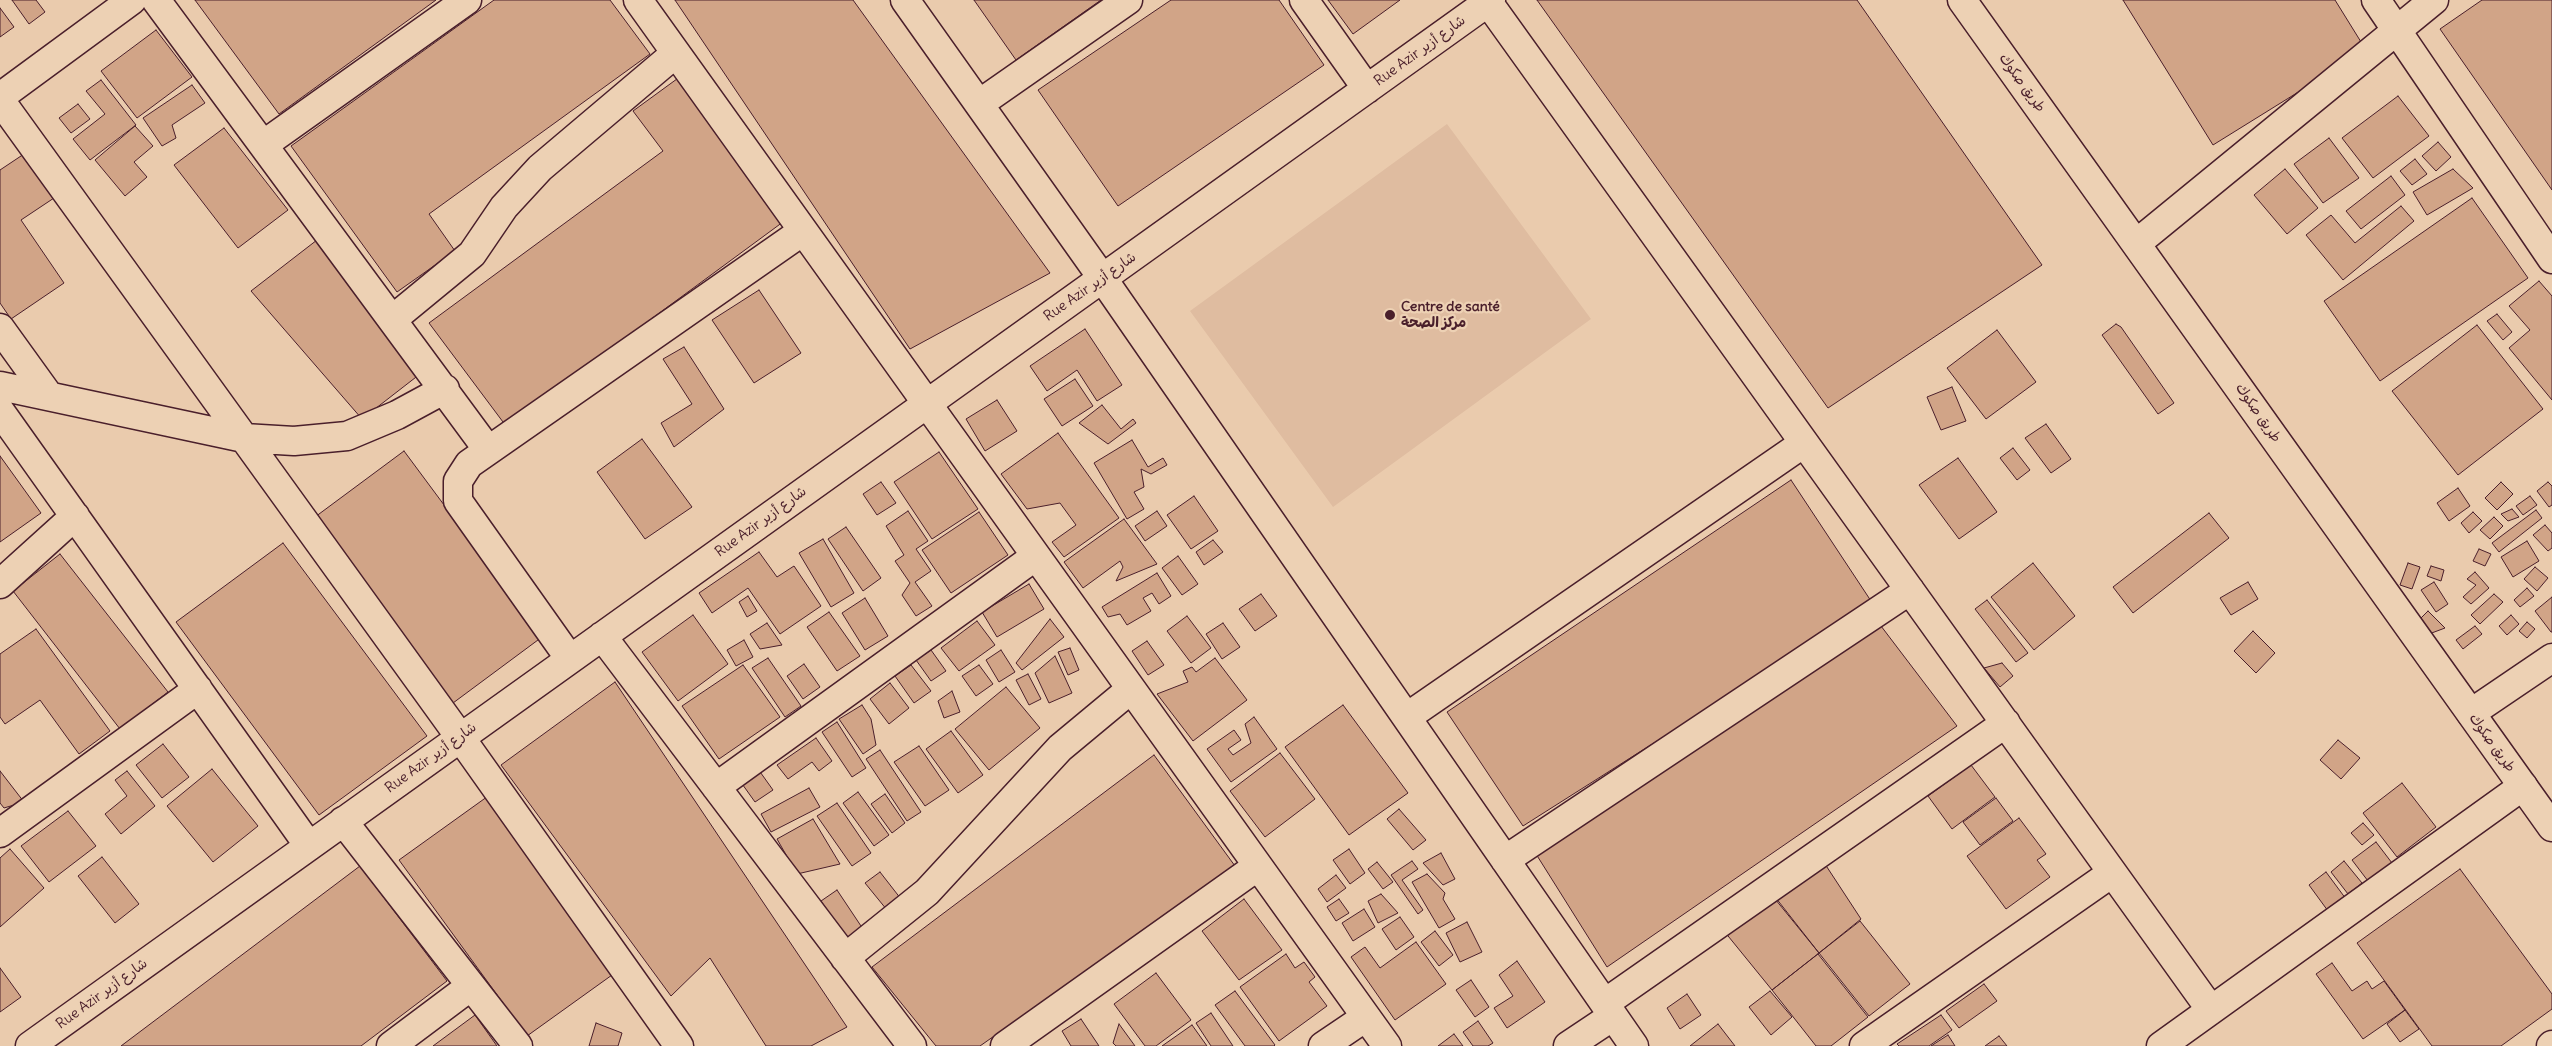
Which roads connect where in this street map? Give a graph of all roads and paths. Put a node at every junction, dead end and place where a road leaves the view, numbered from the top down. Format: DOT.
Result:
graph roads {
  1 [pos="156,0"];
  2 [pos="467,0"];
  3 [pos="638,0"];
  4 [pos="905,0"];
  5 [pos="1128,0"];
  6 [pos="1304,0"];
  7 [pos="1962,0"];
  8 [pos="2376,0"];
  9 [pos="2434,0"];
  10 [pos="1490,1"];
  11 [pos="114,5"];
  12 [pos="2398,29"];
  13 [pos="676,53"];
  14 [pos="1367,89"];
  15 [pos="0,98"];
  16 [pos="979,104"];
  17 [pos="264,145"];
  18 [pos="803,231"];
  19 [pos="2137,243"];
  20 [pos="2552,258"];
  21 [pos="1102,279"];
  22 [pos="393,319"];
  23 [pos="0,328"];
  24 [pos="0,386"];
  25 [pos="445,389"];
  26 [pos="49,396"];
  27 [pos="927,404"];
  28 [pos="0,411"];
  29 [pos="244,438"];
  30 [pos="1804,443"];
  31 [pos="488,450"];
  32 [pos="75,516"];
  33 [pos="1036,556"];
  34 [pos="0,584"];
  35 [pos="1910,590"];
  36 [pos="602,636"];
  37 [pos="2552,658"];
  38 [pos="570,659"];
  39 [pos="198,689"];
  40 [pos="1131,689"];
  41 [pos="2471,713"];
  42 [pos="1407,718"];
  43 [pos="2006,723"];
  44 [pos="460,737"];
  45 [pos="2523,786"];
  46 [pos="716,787"];
  47 [pos="344,821"];
  48 [pos="2552,827"];
  49 [pos="0,833"];
  50 [pos="309,846"];
  51 [pos="1505,860"];
  52 [pos="1258,866"];
  53 [pos="2112,873"];
  54 [pos="845,958"];
  55 [pos="471,986"];
  56 [pos="1609,1010"];
  57 [pos="2211,1010"];
  58 [pos="1366,1017"];
  59 [pos="30,1046"];
  60 [pos="391,1046"];
  61 [pos="518,1046"];
  62 [pos="680,1046"];
  63 [pos="912,1046"];
  64 [pos="1005,1046"];
  65 [pos="1323,1046"];
  66 [pos="1387,1046"];
  67 [pos="1568,1046"];
  68 [pos="1634,1046"];
  69 [pos="1864,1046"];
  70 [pos="2161,1046"];
  1 -- 17 [label="street"];
  2 -- 17 [label="street"];
  3 -- 13 [label="street"];
  4 -- 16 [label="street"];
  5 -- 16 [label="street"];
  6 -- 14 [label="street"];
  7 -- 19 [label="street, طريق صكوك"];
  8 -- 12 [label="street"];
  9 -- 12 [label="street"];
  10 -- 14 [label="street, Rue Azir شارع أزير"];
  10 -- 30 [label="street"];
  11 -- 15 [label="street"];
  12 -- 19 [label="street"];
  12 -- 20 [label="street"];
  13 -- 18 [label="street"];
  13 -- 22 [label="street"];
  14 -- 21 [label="street, Rue Azir شارع أزير"];
  15 -- 29 [label="street"];
  16 -- 21 [label="street"];
  17 -- 22 [label="street"];
  18 -- 27 [label="street"];
  18 -- 31 [label="street"];
  19 -- 41 [label="street, طريق صكوك"];
  21 -- 27 [label="street, Rue Azir شارع أزير"];
  21 -- 42 [label="street"];
  22 -- 25 [label="street"];
  23 -- 26 [label="street"];
  24 -- 26 [label="street"];
  25 -- 29 [label="street"];
  25 -- 31 [label="street"];
  26 -- 29 [label="street"];
  27 -- 33 [label="street"];
  27 -- 36 [label="street, Rue Azir شارع أزير"];
  28 -- 32 [label="street"];
  29 -- 44 [label="street"];
  30 -- 35 [label="street"];
  30 -- 42 [label="street"];
  31 -- 38 [label="street"];
  32 -- 34 [label="street"];
  32 -- 39 [label="street"];
  33 -- 40 [label="street"];
  33 -- 46 [label="street"];
  35 -- 43 [label="street"];
  35 -- 51 [label="street"];
  36 -- 38 [label="street, Rue Azir شارع أزير"];
  36 -- 46 [label="street"];
  37 -- 41 [label="street"];
  38 -- 44 [label="street, Rue Azir شارع أزير"];
  39 -- 49 [label="street"];
  39 -- 50 [label="street"];
  40 -- 52 [label="street"];
  40 -- 54 [label="street"];
  41 -- 45 [label="street, طريق صكوك"];
  42 -- 51 [label="street"];
  43 -- 53 [label="street"];
  43 -- 56 [label="street"];
  44 -- 47 [label="street, Rue Azir شارع أزير"];
  44 -- 62 [label="street"];
  45 -- 48 [label="street, طريق صكوك"];
  45 -- 57 [label="street"];
  46 -- 54 [label="street"];
  47 -- 50 [label="street, Rue Azir شارع أزير"];
  47 -- 55 [label="street"];
  50 -- 59 [label="street, Rue Azir شارع أزير"];
  51 -- 56 [label="street"];
  52 -- 58 [label="street"];
  52 -- 64 [label="street"];
  53 -- 57 [label="street"];
  53 -- 69 [label="street"];
  54 -- 63 [label="street"];
  55 -- 60 [label="street"];
  55 -- 61 [label="street"];
  56 -- 67 [label="street"];
  56 -- 68 [label="street"];
  57 -- 70 [label="street"];
  58 -- 65 [label="street"];
  58 -- 66 [label="street"];
}
